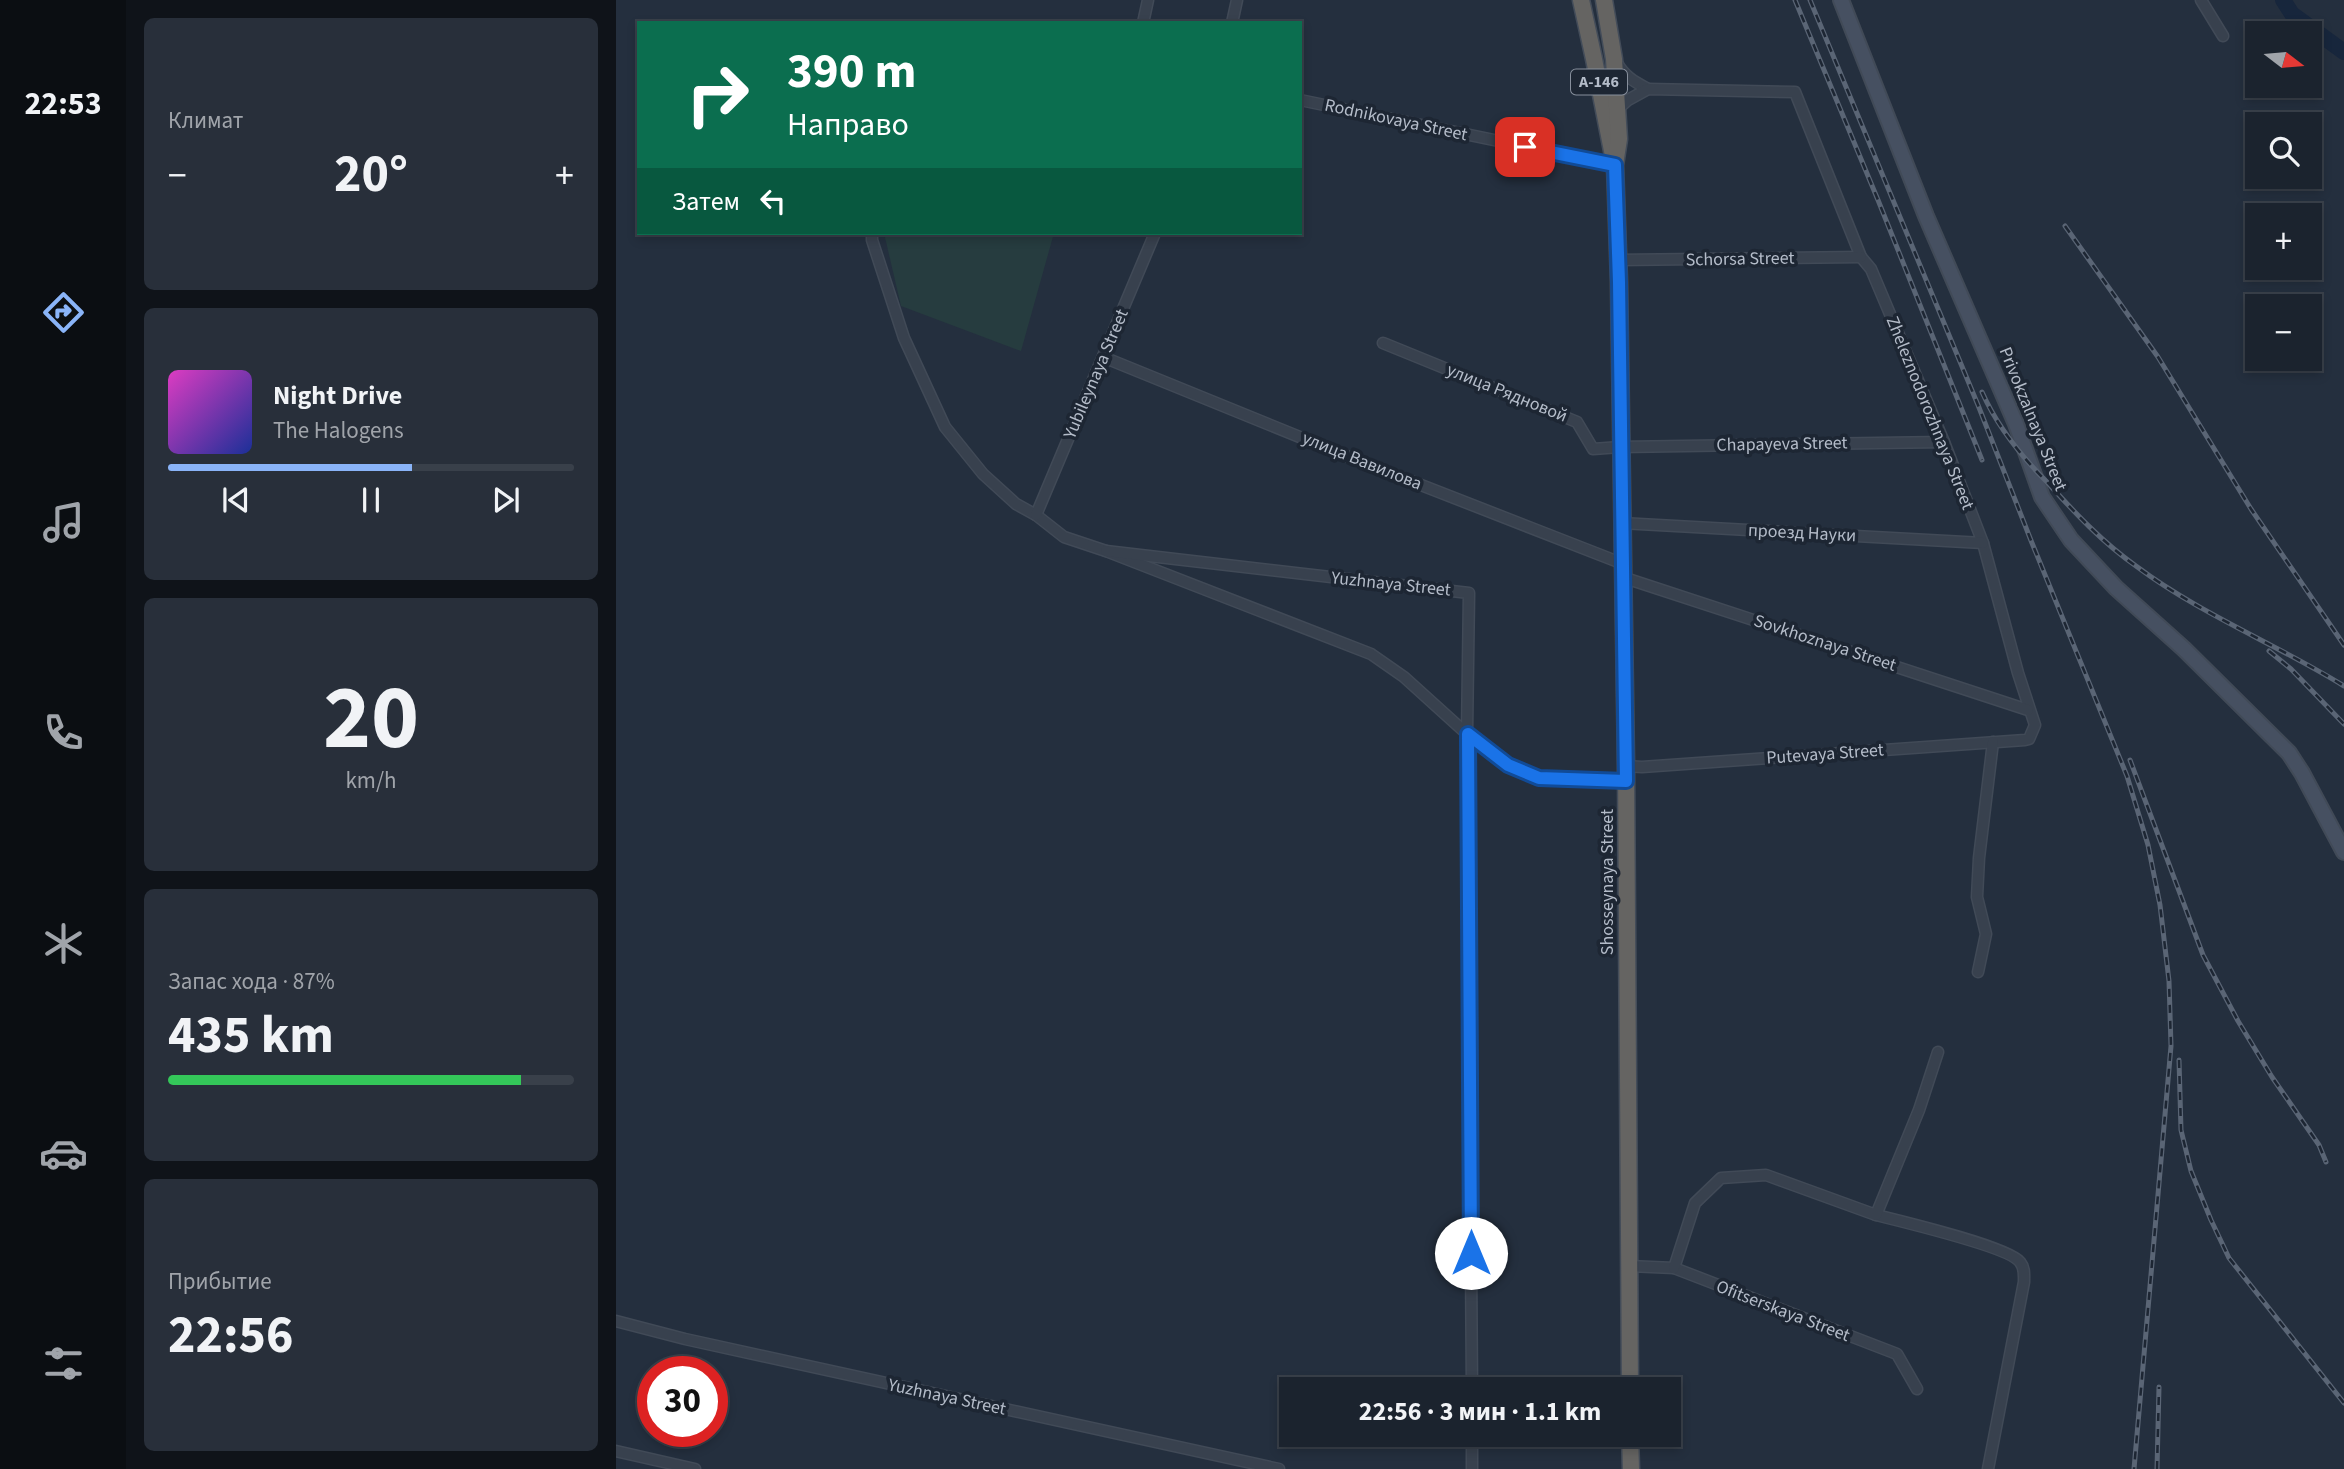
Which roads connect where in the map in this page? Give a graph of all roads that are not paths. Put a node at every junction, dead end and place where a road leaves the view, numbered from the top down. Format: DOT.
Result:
graph roads {
  1 [pos="1147,0"];
  2 [pos="1237,0"];
  3 [pos="1581,0"];
  4 [pos="1604,0"];
  5 [pos="1841,0"];
  6 [pos="2201,0"];
  7 [pos="1143,21"];
  8 [pos="1232,21"];
  9 [pos="2222,36"];
  10 [pos="1614,59"];
  11 [pos="1648,89"];
  12 [pos="1302,100"];
  13 [pos="1618,109"];
  14 [pos="1615,165"];
  15 [pos="872,235"];
  16 [pos="1155,235"];
  17 [pos="1861,257"];
  18 [pos="1618,260"];
  19 [pos="1383,343"];
  20 [pos="1103,357"];
  21 [pos="1944,442"];
  22 [pos="1620,447"];
  23 [pos="1036,515"];
  24 [pos="1621,523"];
  25 [pos="1983,543"];
  26 [pos="1106,551"];
  27 [pos="1622,570"];
  28 [pos="2028,710"];
  29 [pos="1468,734"];
  30 [pos="2025,740"];
  31 [pos="1993,742"];
  32 [pos="1626,773"];
  33 [pos="2344,852"];
  34 [pos="1978,972"];
  35 [pos="1938,1052"];
  36 [pos="1877,1215"];
  37 [pos="1629,1266"];
  38 [pos="1674,1268"];
  39 [pos="616,1321"];
  40 [pos="1472,1377"];
  41 [pos="1630,1377"];
  42 [pos="1917,1389"];
  43 [pos="1472,1447"];
  44 [pos="1630,1447"];
  45 [pos="616,1451"];
  46 [pos="695,1469"];
  47 [pos="1279,1469"];
  48 [pos="1472,1469"];
  49 [pos="1630,1469"];
  50 [pos="1989,1469"];
  1 -- 7 [label="street"];
  2 -- 8 [label="street"];
  3 -- 14 [label="highway, А-146"];
  4 -- 10 [label="highway, А-146"];
  5 -- 33 [label="main road, Privokzalnaya Street"];
  6 -- 9 [label="street"];
  10 -- 11 [label="street"];
  10 -- 13 [label="highway, А-146"];
  11 -- 13 [label="street"];
  11 -- 17 [label="street, Zheleznodorozhnaya Street"];
  12 -- 14 [label="street, Rodnikovaya Street"];
  13 -- 14 [label="highway, А-146"];
  14 -- 18 [label="highway, Shosseynaya Street / А-146"];
  15 -- 23 [label="street"];
  16 -- 20 [label="street, Yubileynaya Street"];
  17 -- 18 [label="street, Schorsa Street"];
  17 -- 21 [label="street, Zheleznodorozhnaya Street"];
  18 -- 22 [label="highway, Shosseynaya Street / А-146"];
  19 -- 22 [label="street, улица Рядновой"];
  20 -- 23 [label="street, Yubileynaya Street"];
  20 -- 27 [label="street, улица Вавилова"];
  21 -- 22 [label="street, Chapayeva Street"];
  21 -- 25 [label="street, Zheleznodorozhnaya Street"];
  22 -- 24 [label="highway, Shosseynaya Street / А-146"];
  23 -- 26 [label="street"];
  24 -- 25 [label="street, проезд Науки"];
  24 -- 27 [label="highway, Shosseynaya Street / А-146"];
  25 -- 28 [label="street, Zheleznodorozhnaya Street"];
  26 -- 29 [label="street, Putevaya Street"];
  26 -- 29 [label="street, Yuzhnaya Street"];
  27 -- 28 [label="street, Sovkhoznaya Street"];
  27 -- 32 [label="highway, Shosseynaya Street / А-146"];
  28 -- 30 [label="street, Zheleznodorozhnaya Street"];
  29 -- 32 [label="street, Putevaya Street"];
  29 -- 40 [label="street, Yuzhnaya Street"];
  30 -- 31 [label="street, Putevaya Street"];
  31 -- 32 [label="street, Putevaya Street"];
  31 -- 34 [label="street"];
  32 -- 37 [label="highway, Shosseynaya Street / А-146"];
  35 -- 36 [label="street"];
  36 -- 38 [label="street"];
  36 -- 50 [label="street"];
  37 -- 38 [label="street, Ofitserskaya Street"];
  37 -- 41 [label="highway, Shosseynaya Street / А-146"];
  38 -- 42 [label="street, Ofitserskaya Street"];
  39 -- 47 [label="street, Yuzhnaya Street"];
  43 -- 48 [label="street"];
  44 -- 49 [label="highway"];
  45 -- 46 [label="street"];
}
